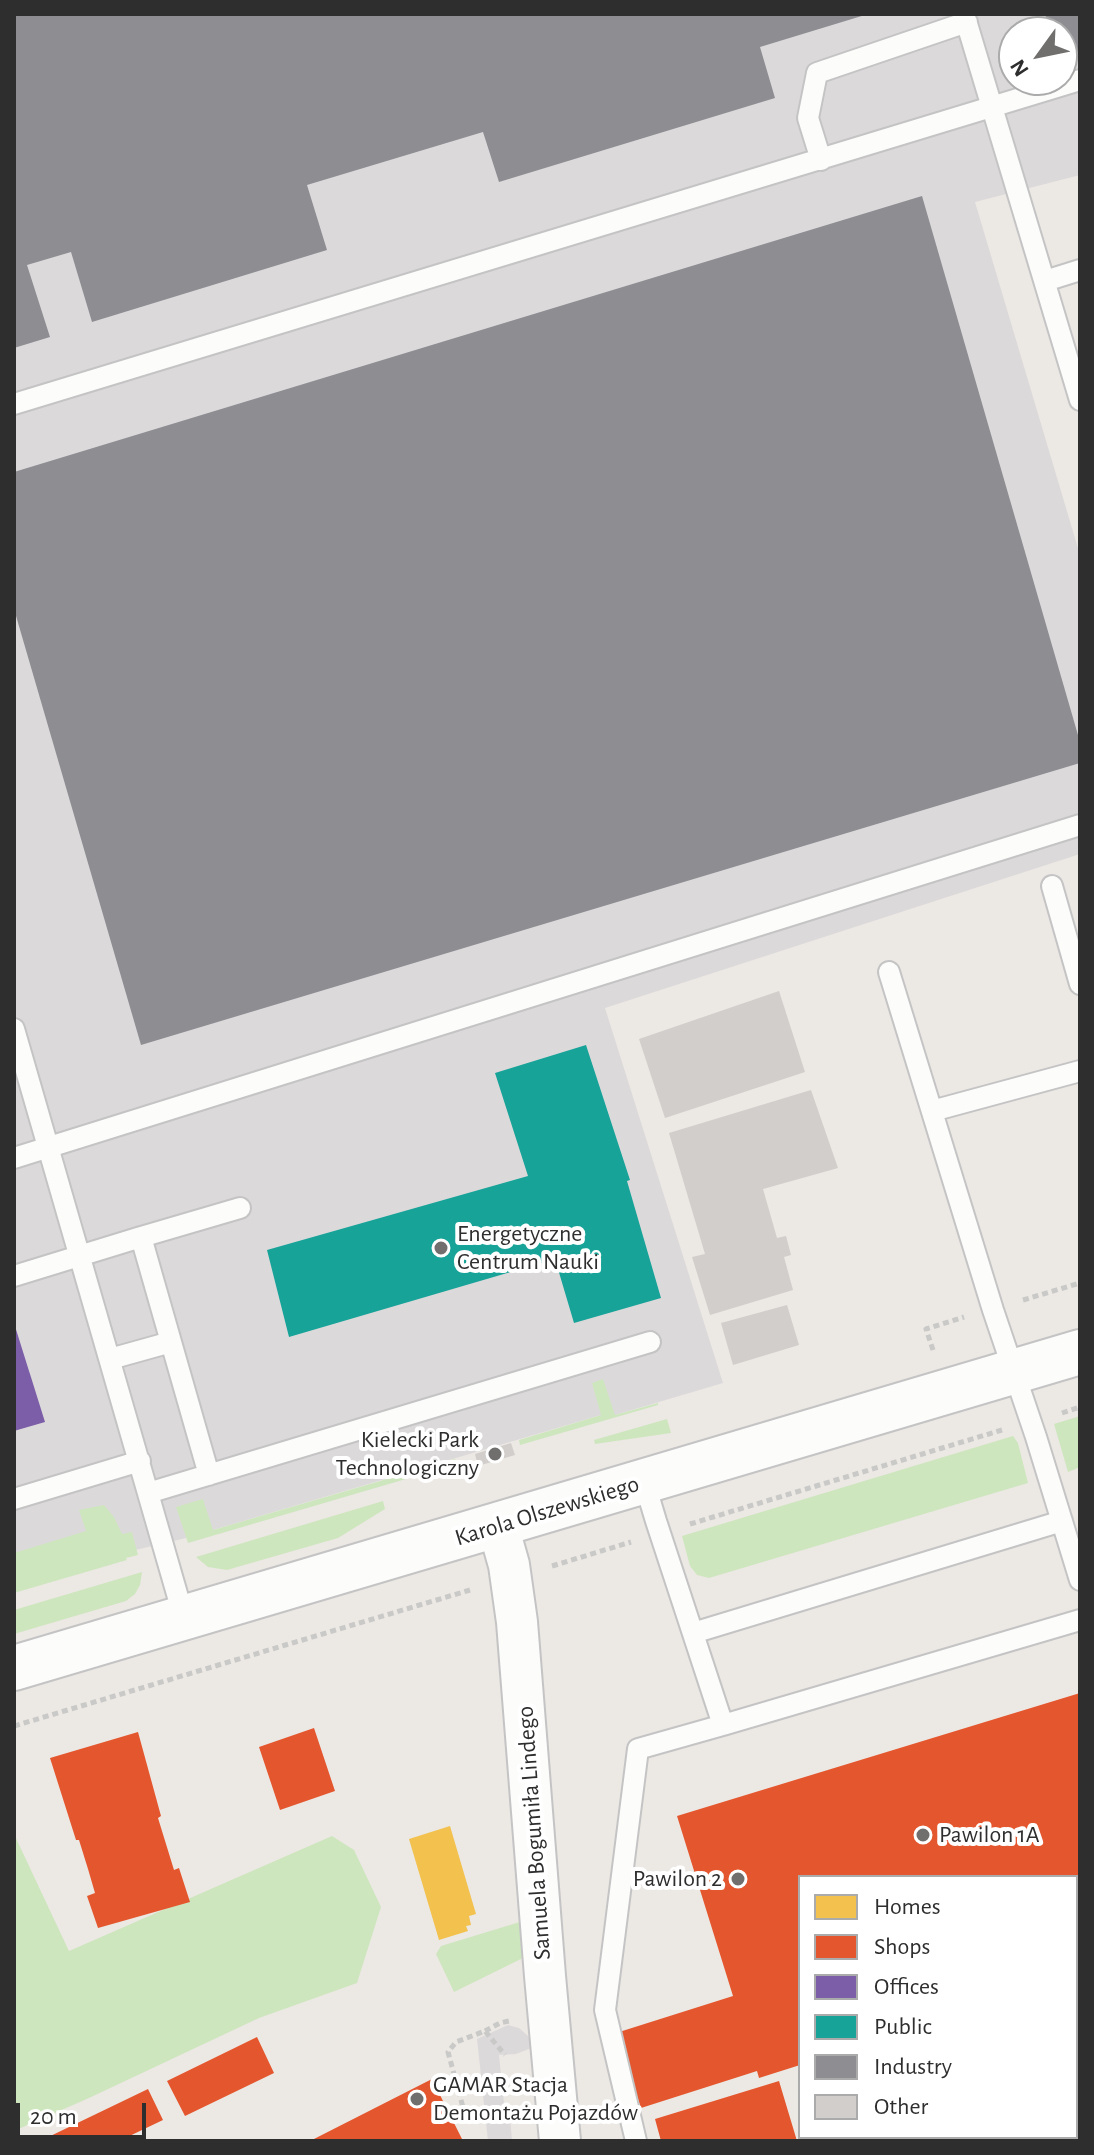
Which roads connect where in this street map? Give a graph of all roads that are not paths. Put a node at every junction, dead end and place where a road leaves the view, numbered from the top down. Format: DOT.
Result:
graph roads {
  1 [pos="966,18"];
  2 [pos="1080,80"];
  3 [pos="994,107"];
  4 [pos="821,160"];
  5 [pos="1080,270"];
  6 [pos="1045,281"];
  7 [pos="1080,400"];
  8 [pos="14,404"];
  9 [pos="1080,825"];
  10 [pos="1052,886"];
  11 [pos="889,972"];
  12 [pos="1080,984"];
  13 [pos="14,1029"];
  14 [pos="1080,1071"];
  15 [pos="932,1111"];
  16 [pos="49,1147"];
  17 [pos="14,1158"];
  18 [pos="240,1208"];
  19 [pos="141,1237"];
  20 [pos="80,1256"];
  21 [pos="14,1276"];
  22 [pos="171,1342"];
  23 [pos="650,1342"];
  24 [pos="1080,1352"];
  25 [pos="110,1359"];
  26 [pos="1014,1372"];
  27 [pos="140,1461"];
  28 [pos="209,1475"];
  29 [pos="644,1481"];
  30 [pos="148,1493"];
  31 [pos="14,1499"];
  32 [pos="1062,1521"];
  33 [pos="498,1526"];
  34 [pos="1080,1580"];
  35 [pos="184,1618"];
  36 [pos="1080,1620"];
  37 [pos="693,1633"];
  38 [pos="14,1668"];
  39 [pos="723,1725"];
  40 [pos="560,2141"];
  41 [pos="636,2141"];
  1 -- 3 [label="lane"];
  1 -- 4 [label="lane"];
  2 -- 3 [label="lane"];
  3 -- 4 [label="lane"];
  3 -- 6 [label="lane"];
  4 -- 8 [label="lane"];
  5 -- 6 [label="lane"];
  6 -- 7 [label="lane"];
  9 -- 16 [label="lane"];
  10 -- 12 [label="lane"];
  11 -- 15 [label="lane"];
  13 -- 16 [label="lane"];
  14 -- 15 [label="lane"];
  15 -- 26 [label="lane"];
  16 -- 17 [label="lane"];
  16 -- 20 [label="lane"];
  18 -- 19 [label="lane"];
  19 -- 20 [label="lane"];
  19 -- 22 [label="lane"];
  20 -- 21 [label="lane"];
  20 -- 25 [label="lane"];
  22 -- 25 [label="lane"];
  22 -- 28 [label="lane"];
  23 -- 28 [label="lane"];
  24 -- 26 [label="street, Karola Olszewskiego"];
  25 -- 27 [label="lane"];
  26 -- 29 [label="street, Karola Olszewskiego"];
  26 -- 32 [label="lane"];
  27 -- 30 [label="lane"];
  27 -- 31 [label="lane"];
  28 -- 30 [label="lane"];
  29 -- 33 [label="street, Karola Olszewskiego"];
  29 -- 37 [label="lane"];
  30 -- 35 [label="lane"];
  32 -- 34 [label="lane"];
  32 -- 37 [label="lane"];
  33 -- 35 [label="street, Karola Olszewskiego"];
  33 -- 40 [label="street, Samuela Bogumiła Lindego"];
  35 -- 38 [label="street, Karola Olszewskiego"];
  36 -- 39 [label="lane"];
  37 -- 39 [label="lane"];
  39 -- 41 [label="lane"];
}
